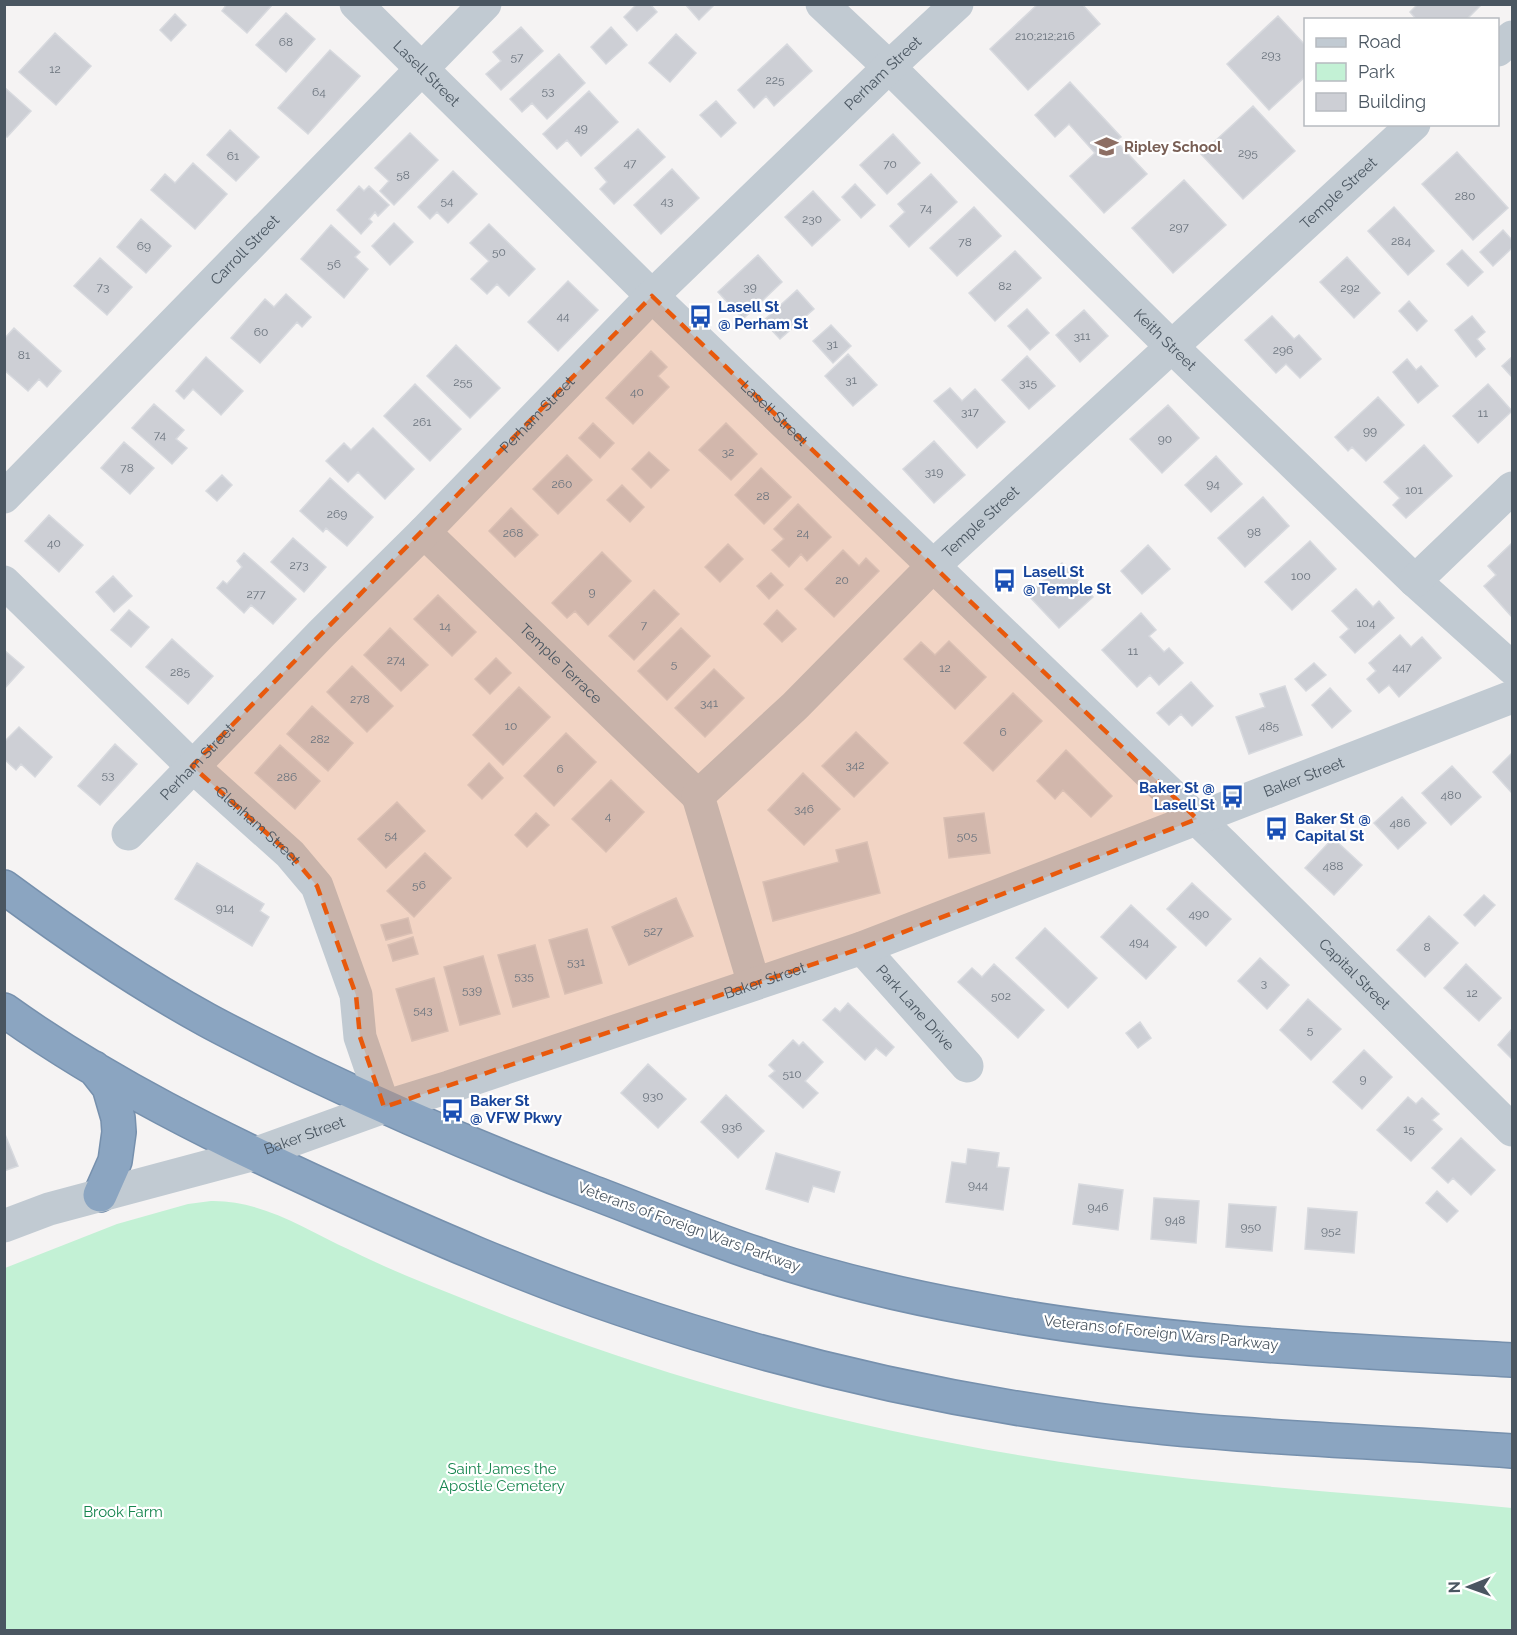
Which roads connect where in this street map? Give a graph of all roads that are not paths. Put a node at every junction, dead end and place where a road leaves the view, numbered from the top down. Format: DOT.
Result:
graph roads {
  1 [pos="356,4"];
  2 [pos="485,4"];
  3 [pos="822,4"];
  4 [pos="957,4"];
  5 [pos="1512,37"];
  6 [pos="1499,48"];
  7 [pos="889,67"];
  8 [pos="422,69"];
  9 [pos="1412,126"];
  10 [pos="652,296"];
  11 [pos="1172,347"];
  12 [pos="1512,488"];
  13 [pos="4,497"];
  14 [pos="424,532"];
  15 [pos="932,567"];
  16 [pos="1414,580"];
  17 [pos="4,582"];
  18 [pos="1512,668"];
  19 [pos="1512,697"];
  20 [pos="192,766"];
  21 [pos="698,796"];
  22 [pos="1197,819"];
  23 [pos="128,834"];
  24 [pos="4,887"];
  25 [pos="862,948"];
  26 [pos="754,984"];
  27 [pos="4,1010"];
  28 [pos="967,1066"];
  29 [pos="93,1067"];
  30 [pos="384,1107"];
  31 [pos="1512,1130"];
  32 [pos="255,1154"];
  33 [pos="100,1195"];
  34 [pos="4,1226"];
  35 [pos="1512,1360"];
  36 [pos="1512,1450"];
  1 -- 8 [label="street, Lasell Street"];
  2 -- 8 [label="street, Carroll Street"];
  3 -- 7 [label="street, Keith Street"];
  4 -- 7 [label="street, Perham Street"];
  5 -- 6 [label="street"];
  7 -- 10 [label="street, Perham Street"];
  7 -- 11 [label="street, Keith Street"];
  8 -- 10 [label="street, Lasell Street"];
  8 -- 13 [label="street, Carroll Street"];
  9 -- 11 [label="street, Temple Street"];
  10 -- 14 [label="street, Perham Street"];
  10 -- 15 [label="street, Lasell Street"];
  11 -- 15 [label="street, Temple Street"];
  11 -- 16 [label="street, Keith Street"];
  12 -- 16 [label="street"];
  14 -- 20 [label="street, Perham Street"];
  14 -- 21 [label="street, Temple Terrace"];
  15 -- 21 [label="street, Temple Street"];
  15 -- 22 [label="street, Lasell Street"];
  16 -- 18 [label="street, Keith Street"];
  17 -- 20 [label="street, Glenham Street"];
  19 -- 22 [label="street, Baker Street"];
  20 -- 23 [label="street, Perham Street"];
  20 -- 30 [label="street, Glenham Street"];
  21 -- 26 [label="street"];
  22 -- 25 [label="street, Baker Street"];
  22 -- 31 [label="street, Capital Street"];
  24 -- 30 [label="highway, Veterans of Foreign Wars Parkway"];
  25 -- 26 [label="street, Baker Street"];
  25 -- 28 [label="street, Park Lane Drive"];
  26 -- 30 [label="street, Baker Street"];
  27 -- 29 [label="highway"];
  29 -- 32 [label="highway"];
  29 -- 33 [label="highway"];
  30 -- 32 [label="street, Baker Street"];
  30 -- 35 [label="highway, Veterans of Foreign Wars Parkway"];
  32 -- 33 [label="street, Baker Street"];
  32 -- 36 [label="highway"];
  33 -- 34 [label="street, Baker Street"];
}
